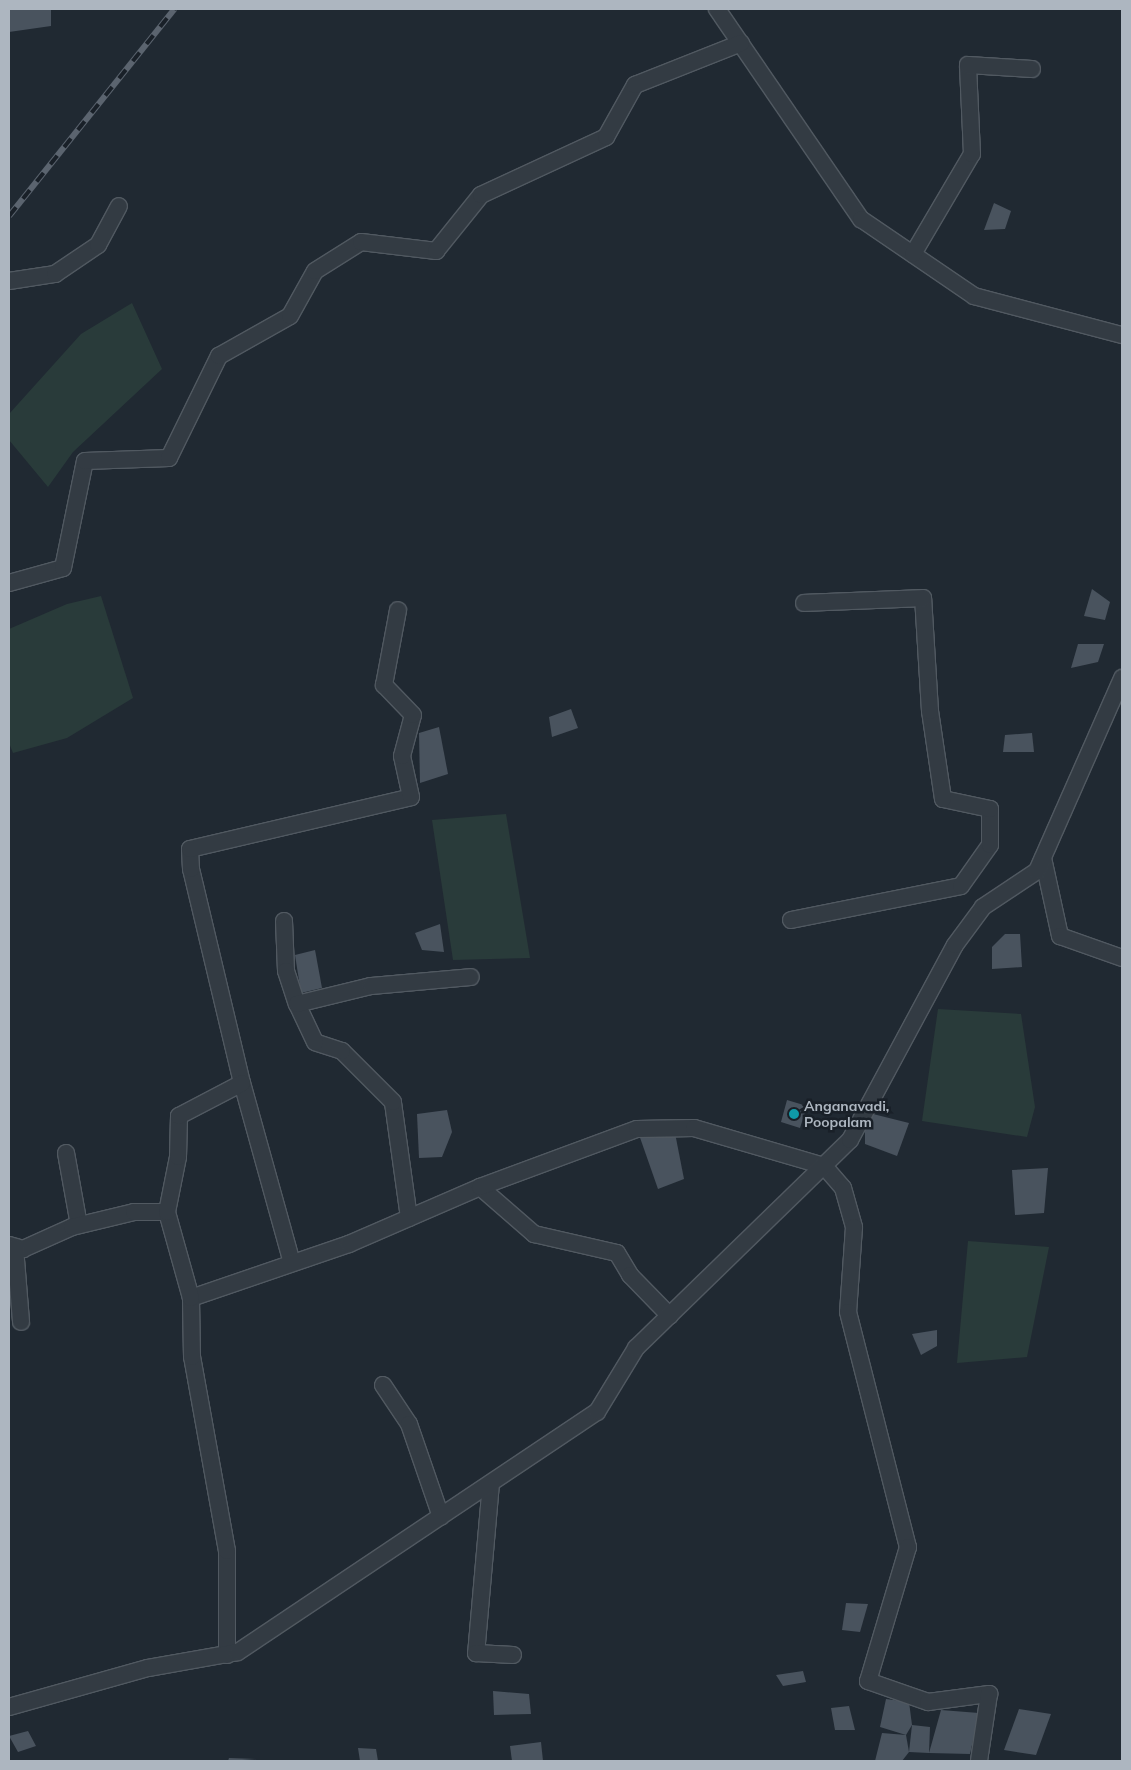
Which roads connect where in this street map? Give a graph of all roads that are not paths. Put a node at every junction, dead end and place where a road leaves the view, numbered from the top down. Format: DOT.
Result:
graph roads {
  1 [pos="717,9"];
  2 [pos="740,44"];
  3 [pos="1032,69"];
  4 [pos="119,206"];
  5 [pos="913,254"];
  6 [pos="9,281"];
  7 [pos="1122,335"];
  8 [pos="9,583"];
  9 [pos="804,603"];
  10 [pos="398,610"];
  11 [pos="1122,678"];
  12 [pos="1042,858"];
  13 [pos="791,920"];
  14 [pos="284,921"];
  15 [pos="1122,958"];
  16 [pos="471,977"];
  17 [pos="297,1004"];
  18 [pos="242,1083"];
  19 [pos="66,1153"];
  20 [pos="824,1166"];
  21 [pos="480,1187"];
  22 [pos="167,1212"];
  23 [pos="409,1218"];
  24 [pos="79,1225"];
  25 [pos="12,1252"];
  26 [pos="292,1263"];
  27 [pos="191,1298"];
  28 [pos="670,1316"];
  29 [pos="21,1322"];
  30 [pos="383,1386"];
  31 [pos="491,1483"];
  32 [pos="440,1517"];
  33 [pos="227,1654"];
  34 [pos="513,1655"];
  35 [pos="9,1707"];
  36 [pos="979,1761"];
  1 -- 2 [label="street"];
  2 -- 5 [label="street"];
  2 -- 8 [label="street"];
  3 -- 5 [label="street"];
  4 -- 6 [label="street"];
  5 -- 7 [label="street"];
  9 -- 13 [label="street"];
  10 -- 18 [label="street"];
  11 -- 12 [label="street"];
  12 -- 15 [label="street"];
  12 -- 20 [label="street"];
  14 -- 17 [label="street"];
  16 -- 17 [label="street"];
  17 -- 23 [label="street"];
  18 -- 22 [label="street"];
  18 -- 26 [label="street"];
  19 -- 24 [label="street"];
  20 -- 21 [label="street"];
  20 -- 28 [label="street"];
  20 -- 36 [label="street"];
  21 -- 23 [label="street"];
  21 -- 28 [label="street"];
  22 -- 24 [label="street"];
  22 -- 27 [label="street"];
  23 -- 26 [label="street"];
  24 -- 25 [label="street"];
  25 -- 29 [label="street"];
  26 -- 27 [label="street"];
  27 -- 33 [label="street"];
  28 -- 31 [label="street"];
  30 -- 32 [label="street"];
  31 -- 32 [label="street"];
  31 -- 34 [label="street"];
  32 -- 33 [label="street"];
  33 -- 35 [label="street"];
}
